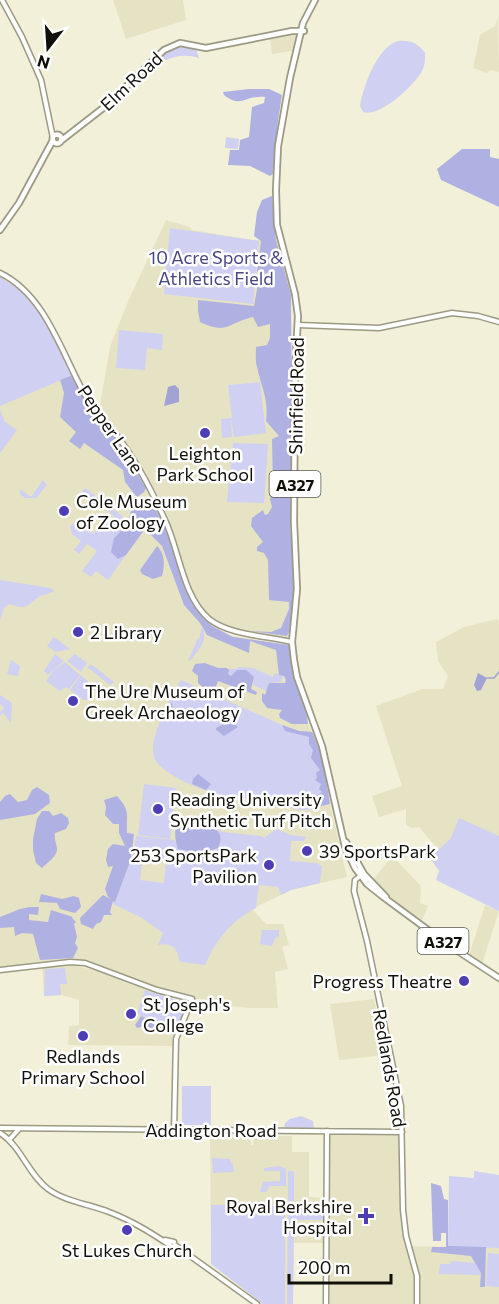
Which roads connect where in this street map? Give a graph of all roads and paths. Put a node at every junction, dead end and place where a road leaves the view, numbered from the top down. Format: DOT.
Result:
graph roads {
  1 [pos="2,0"];
  2 [pos="315,0"];
  3 [pos="303,30"];
  4 [pos="57,139"];
  5 [pos="0,230"];
  6 [pos="0,273"];
  7 [pos="499,322"];
  8 [pos="298,325"];
  9 [pos="292,642"];
  10 [pos="362,875"];
  11 [pos="0,970"];
  12 [pos="499,978"];
  13 [pos="20,1129"];
  14 [pos="1,1131"];
  15 [pos="174,1131"];
  16 [pos="327,1131"];
  17 [pos="402,1132"];
  18 [pos="9,1140"];
  19 [pos="257,1304"];
  20 [pos="326,1304"];
  21 [pos="417,1304"];
  1 -- 4 [label="street"];
  2 -- 3 [label="main road, Shinfield Road / A327"];
  3 -- 4 [label="main road, Elm Road"];
  3 -- 8 [label="main road, Shinfield Road / A327"];
  4 -- 5 [label="main road, Elm Road"];
  6 -- 9 [label="street, Pepper Lane"];
  7 -- 8 [label="street"];
  8 -- 9 [label="main road, Shinfield Road / A327"];
  9 -- 10 [label="main road, Shinfield Road / A327"];
  10 -- 12 [label="main road, A327"];
  10 -- 17 [label="street, Redlands Road"];
  11 -- 15 [label="street"];
  13 -- 14 [label="street, Addington Road"];
  13 -- 15 [label="street, Addington Road"];
  13 -- 18 [label="street"];
  14 -- 18 [label="street"];
  15 -- 16 [label="street, Addington Road"];
  16 -- 17 [label="street, Addington Road"];
  16 -- 20 [label="street"];
  17 -- 21 [label="street, Redlands Road"];
  18 -- 19 [label="street"];
}
